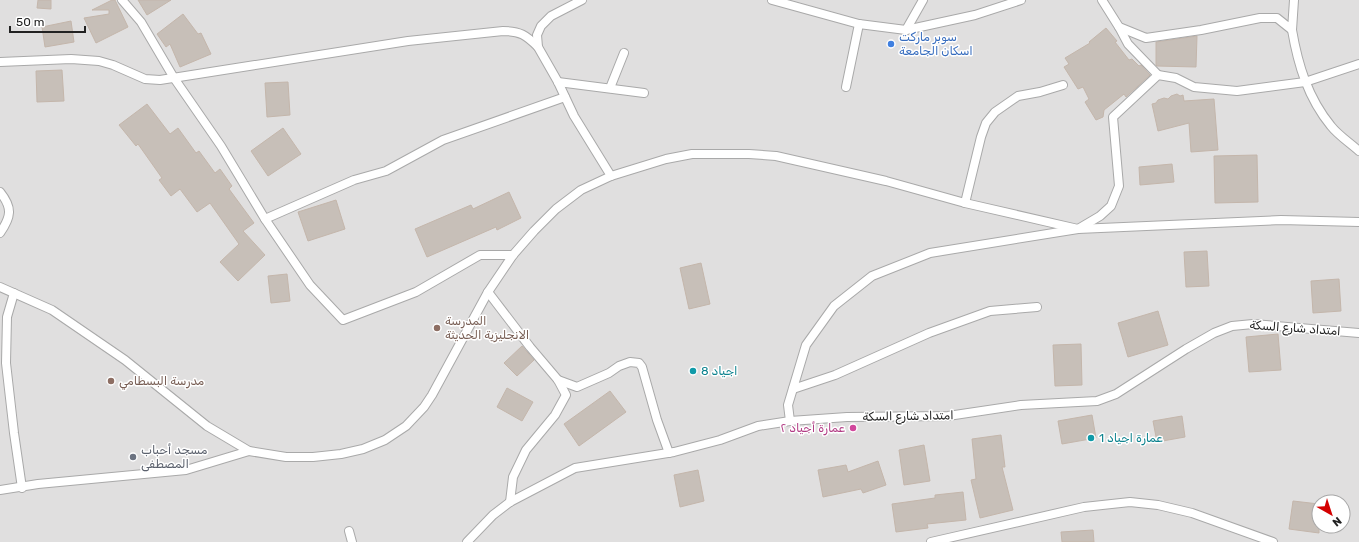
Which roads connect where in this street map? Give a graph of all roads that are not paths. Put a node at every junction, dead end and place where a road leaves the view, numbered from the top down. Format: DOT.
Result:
graph roads {
  1 [pos="122,0"];
  2 [pos="582,0"];
  3 [pos="772,0"];
  4 [pos="923,0"];
  5 [pos="1021,0"];
  6 [pos="1102,0"];
  7 [pos="1294,0"];
  8 [pos="859,24"];
  9 [pos="1119,27"];
  10 [pos="906,30"];
  11 [pos="1292,30"];
  12 [pos="538,47"];
  13 [pos="624,53"];
  14 [pos="0,62"];
  15 [pos="1359,64"];
  16 [pos="1158,75"];
  17 [pos="174,78"];
  18 [pos="558,82"];
  19 [pos="1305,82"];
  20 [pos="1063,84"];
  21 [pos="846,87"];
  22 [pos="610,88"];
  23 [pos="644,93"];
  24 [pos="565,97"];
  25 [pos="1359,150"];
  26 [pos="611,176"];
  27 [pos="0,192"];
  28 [pos="966,203"];
  29 [pos="265,219"];
  30 [pos="1359,222"];
  31 [pos="1078,229"];
  32 [pos="0,233"];
  33 [pos="513,255"];
  34 [pos="0,287"];
  35 [pos="488,292"];
  36 [pos="14,293"];
  37 [pos="1037,307"];
  38 [pos="1359,333"];
  39 [pos="558,380"];
  40 [pos="793,389"];
  41 [pos="790,421"];
  42 [pos="249,451"];
  43 [pos="669,453"];
  44 [pos="22,488"];
  45 [pos="0,490"];
  46 [pos="510,502"];
  47 [pos="349,531"];
  48 [pos="352,542"];
  49 [pos="467,542"];
  50 [pos="931,542"];
  51 [pos="1274,542"];
  1 -- 17 [label="street"];
  2 -- 12 [label="street"];
  3 -- 8 [label="street"];
  4 -- 10 [label="street"];
  5 -- 10 [label="street"];
  6 -- 9 [label="street"];
  7 -- 11 [label="street"];
  8 -- 10 [label="street"];
  8 -- 21 [label="street"];
  9 -- 11 [label="street"];
  9 -- 16 [label="street"];
  11 -- 19 [label="street"];
  12 -- 17 [label="street"];
  12 -- 18 [label="street"];
  13 -- 22 [label="street"];
  14 -- 17 [label="street"];
  15 -- 19 [label="street"];
  16 -- 19 [label="street"];
  16 -- 31 [label="street"];
  17 -- 29 [label="street"];
  18 -- 22 [label="street"];
  18 -- 24 [label="street"];
  19 -- 25 [label="street"];
  20 -- 28 [label="street"];
  22 -- 23 [label="street"];
  24 -- 26 [label="street"];
  24 -- 29 [label="street"];
  26 -- 28 [label="street"];
  26 -- 33 [label="street"];
  27 -- 32 [label="street"];
  28 -- 31 [label="street"];
  29 -- 33 [label="street"];
  30 -- 31 [label="street"];
  31 -- 40 [label="street"];
  33 -- 35 [label="street"];
  34 -- 36 [label="street"];
  35 -- 39 [label="street"];
  35 -- 42 [label="street"];
  36 -- 42 [label="street"];
  36 -- 44 [label="street"];
  37 -- 40 [label="street"];
  38 -- 41 [label="street, امتداد شارع السكة"];
  39 -- 43 [label="street"];
  39 -- 46 [label="street"];
  40 -- 41 [label="street"];
  41 -- 43 [label="street, امتداد شارع السكة"];
  42 -- 44 [label="street"];
  43 -- 46 [label="street, امتداد شارع السكة"];
  44 -- 45 [label="street"];
  46 -- 49 [label="street, امتداد شارع السكة"];
  47 -- 48 [label="street"];
  50 -- 51 [label="street"];
}
